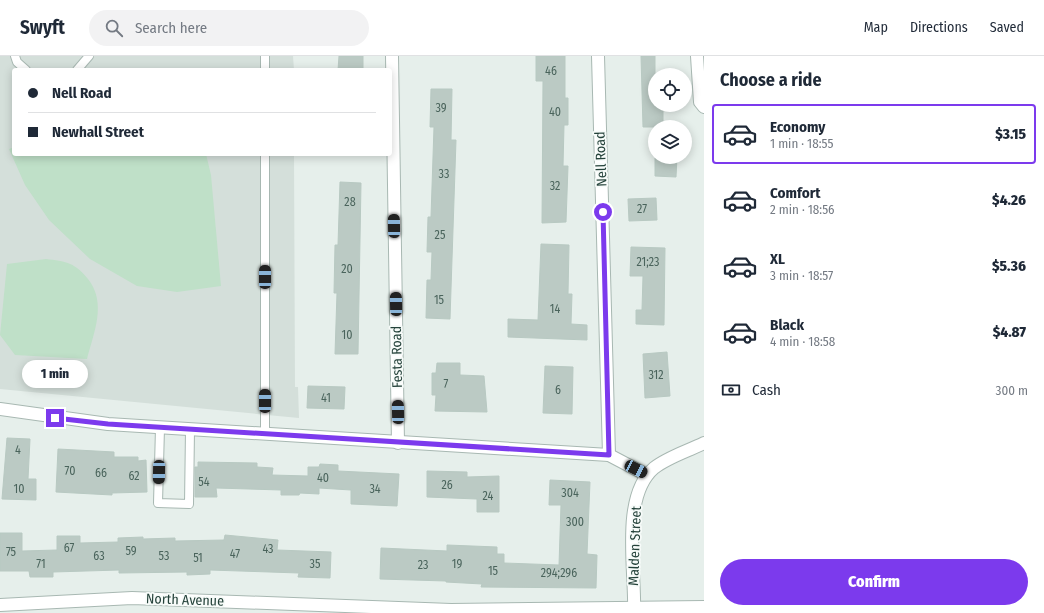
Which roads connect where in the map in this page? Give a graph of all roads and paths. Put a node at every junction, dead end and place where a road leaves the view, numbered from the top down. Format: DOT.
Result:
graph roads {
  1 [pos="15,56"];
  2 [pos="89,56"];
  3 [pos="265,56"];
  4 [pos="392,56"];
  5 [pos="598,56"];
  6 [pos="697,56"];
  7 [pos="24,68"];
  8 [pos="79,68"];
  9 [pos="265,68"];
  10 [pos="704,107"];
  11 [pos="265,156"];
  12 [pos="0,409"];
  13 [pos="160,428"];
  14 [pos="190,430"];
  15 [pos="265,434"];
  16 [pos="398,443"];
  17 [pos="704,443"];
  18 [pos="609,455"];
  19 [pos="647,475"];
  20 [pos="0,605"];
  21 [pos="704,607"];
  22 [pos="634,611"];
  1 -- 7 [label="lane"];
  2 -- 8 [label="lane"];
  3 -- 9 [label="lane"];
  4 -- 16 [label="street, Festa Road"];
  5 -- 18 [label="street, Nell Road"];
  6 -- 10 [label="street"];
  11 -- 15 [label="lane"];
  12 -- 13 [label="street"];
  13 -- 14 [label="street"];
  13 -- 14 [label="lane"];
  14 -- 15 [label="street"];
  15 -- 16 [label="street"];
  16 -- 18 [label="street"];
  17 -- 19 [label="street, Malden Street"];
  18 -- 19 [label="street"];
  19 -- 22 [label="street, Malden Street"];
  20 -- 22 [label="street, North Avenue"];
  21 -- 22 [label="street, North Avenue"];
}
